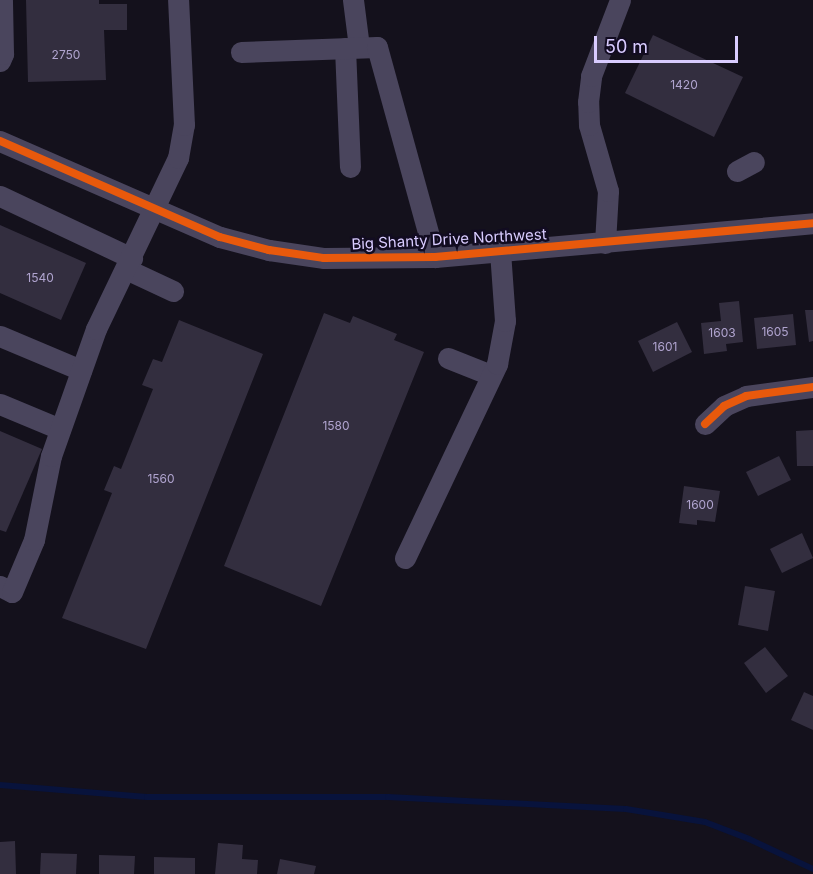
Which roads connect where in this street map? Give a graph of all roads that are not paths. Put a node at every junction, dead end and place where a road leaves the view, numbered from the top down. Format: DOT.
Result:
graph roads {
  1 [pos="2,0"];
  2 [pos="178,0"];
  3 [pos="353,0"];
  4 [pos="621,0"];
  5 [pos="352,48"];
  6 [pos="241,52"];
  7 [pos="0,61"];
  8 [pos="0,141"];
  9 [pos="350,167"];
  10 [pos="0,196"];
  11 [pos="155,208"];
  12 [pos="813,223"];
  13 [pos="605,243"];
  14 [pos="500,252"];
  15 [pos="435,257"];
  16 [pos="129,264"];
  17 [pos="173,291"];
  18 [pos="0,336"];
  19 [pos="448,358"];
  20 [pos="81,370"];
  21 [pos="491,375"];
  22 [pos="813,387"];
  23 [pos="0,404"];
  24 [pos="705,424"];
  25 [pos="60,429"];
  26 [pos="405,558"];
  27 [pos="0,586"];
  1 -- 7 [label="street"];
  2 -- 11 [label="street"];
  3 -- 5 [label="street"];
  4 -- 13 [label="street"];
  5 -- 6 [label="street"];
  5 -- 9 [label="street"];
  5 -- 15 [label="street"];
  8 -- 11 [label="street, Big Shanty Drive Northwest"];
  10 -- 16 [label="street"];
  11 -- 15 [label="street, Big Shanty Drive Northwest"];
  11 -- 16 [label="street"];
  12 -- 13 [label="street, Big Shanty Drive Northwest"];
  13 -- 14 [label="street, Big Shanty Drive Northwest"];
  14 -- 15 [label="street, Big Shanty Drive Northwest"];
  14 -- 21 [label="street"];
  16 -- 17 [label="street"];
  16 -- 20 [label="street"];
  18 -- 20 [label="street"];
  19 -- 21 [label="street"];
  20 -- 25 [label="street"];
  21 -- 26 [label="street"];
  22 -- 24 [label="street"];
  23 -- 25 [label="street"];
  25 -- 27 [label="street"];
}
